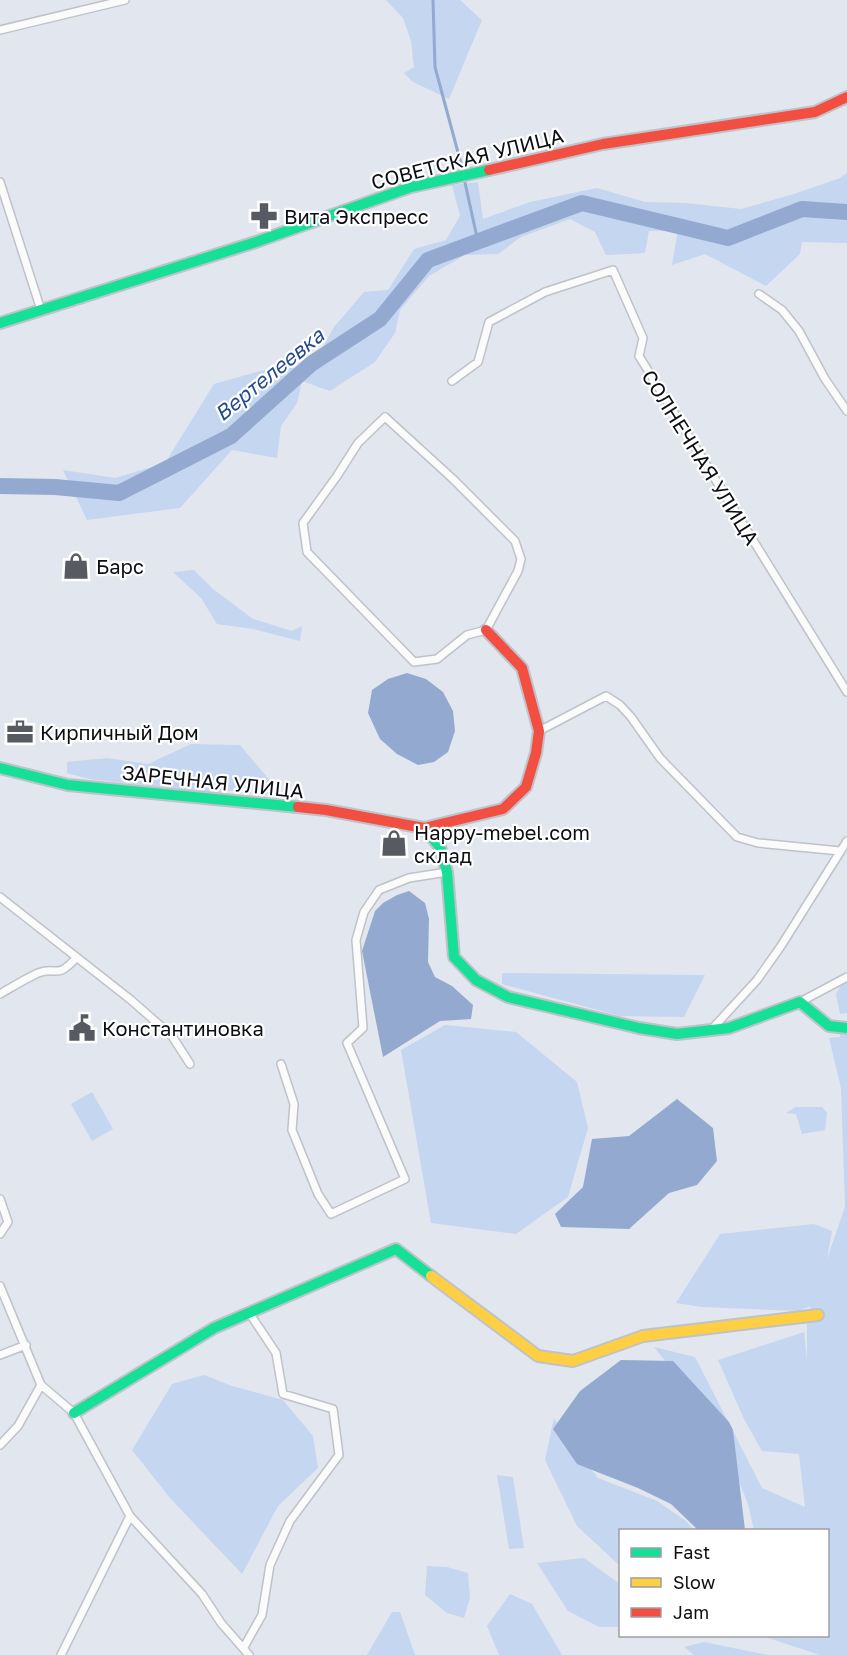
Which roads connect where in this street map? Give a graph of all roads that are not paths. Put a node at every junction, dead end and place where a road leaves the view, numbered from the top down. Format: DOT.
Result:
graph roads {
  1 [pos="125,0"];
  2 [pos="0,30"];
  3 [pos="847,98"];
  4 [pos="0,182"];
  5 [pos="759,294"];
  6 [pos="41,310"];
  7 [pos="0,322"];
  8 [pos="452,381"];
  9 [pos="847,411"];
  10 [pos="486,630"];
  11 [pos="847,692"];
  12 [pos="539,731"];
  13 [pos="0,768"];
  14 [pos="424,828"];
  15 [pos="847,841"];
  16 [pos="840,851"];
  17 [pos="447,872"];
  18 [pos="0,897"];
  19 [pos="76,958"];
  20 [pos="847,977"];
  21 [pos="0,994"];
  22 [pos="800,1002"];
  23 [pos="847,1028"];
  24 [pos="712,1029"];
  25 [pos="190,1064"];
  26 [pos="281,1064"];
  27 [pos="0,1198"];
  28 [pos="0,1234"];
  29 [pos="0,1286"];
  30 [pos="250,1314"];
  31 [pos="818,1315"];
  32 [pos="26,1345"];
  33 [pos="0,1355"];
  34 [pos="41,1385"];
  35 [pos="74,1413"];
  36 [pos="0,1445"];
  37 [pos="130,1516"];
  38 [pos="244,1647"];
  39 [pos="61,1655"];
  40 [pos="249,1655"];
  1 -- 2 [label="street"];
  3 -- 6 [label="street, СОВЕТСКАЯ УЛИЦА"];
  4 -- 6 [label="street"];
  5 -- 9 [label="street"];
  6 -- 7 [label="street, СОВЕТСКАЯ УЛИЦА"];
  8 -- 11 [label="street, СОЛНЕЧНАЯ УЛИЦА"];
  10 -- 10 [label="street"];
  10 -- 12 [label="street"];
  12 -- 14 [label="street"];
  12 -- 16 [label="street"];
  13 -- 14 [label="street, ЗАРЕЧНАЯ УЛИЦА"];
  14 -- 17 [label="street"];
  15 -- 16 [label="street"];
  16 -- 24 [label="street"];
  17 -- 24 [label="street"];
  17 -- 26 [label="street"];
  18 -- 19 [label="street"];
  19 -- 21 [label="street"];
  19 -- 25 [label="street"];
  20 -- 22 [label="street"];
  22 -- 23 [label="street"];
  22 -- 24 [label="street"];
  27 -- 28 [label="street"];
  29 -- 32 [label="street"];
  30 -- 31 [label="street"];
  30 -- 35 [label="street"];
  30 -- 38 [label="street"];
  32 -- 33 [label="street"];
  32 -- 34 [label="street"];
  34 -- 35 [label="street"];
  34 -- 36 [label="street"];
  35 -- 37 [label="street"];
  37 -- 38 [label="street"];
  37 -- 39 [label="street"];
  38 -- 40 [label="street"];
}
